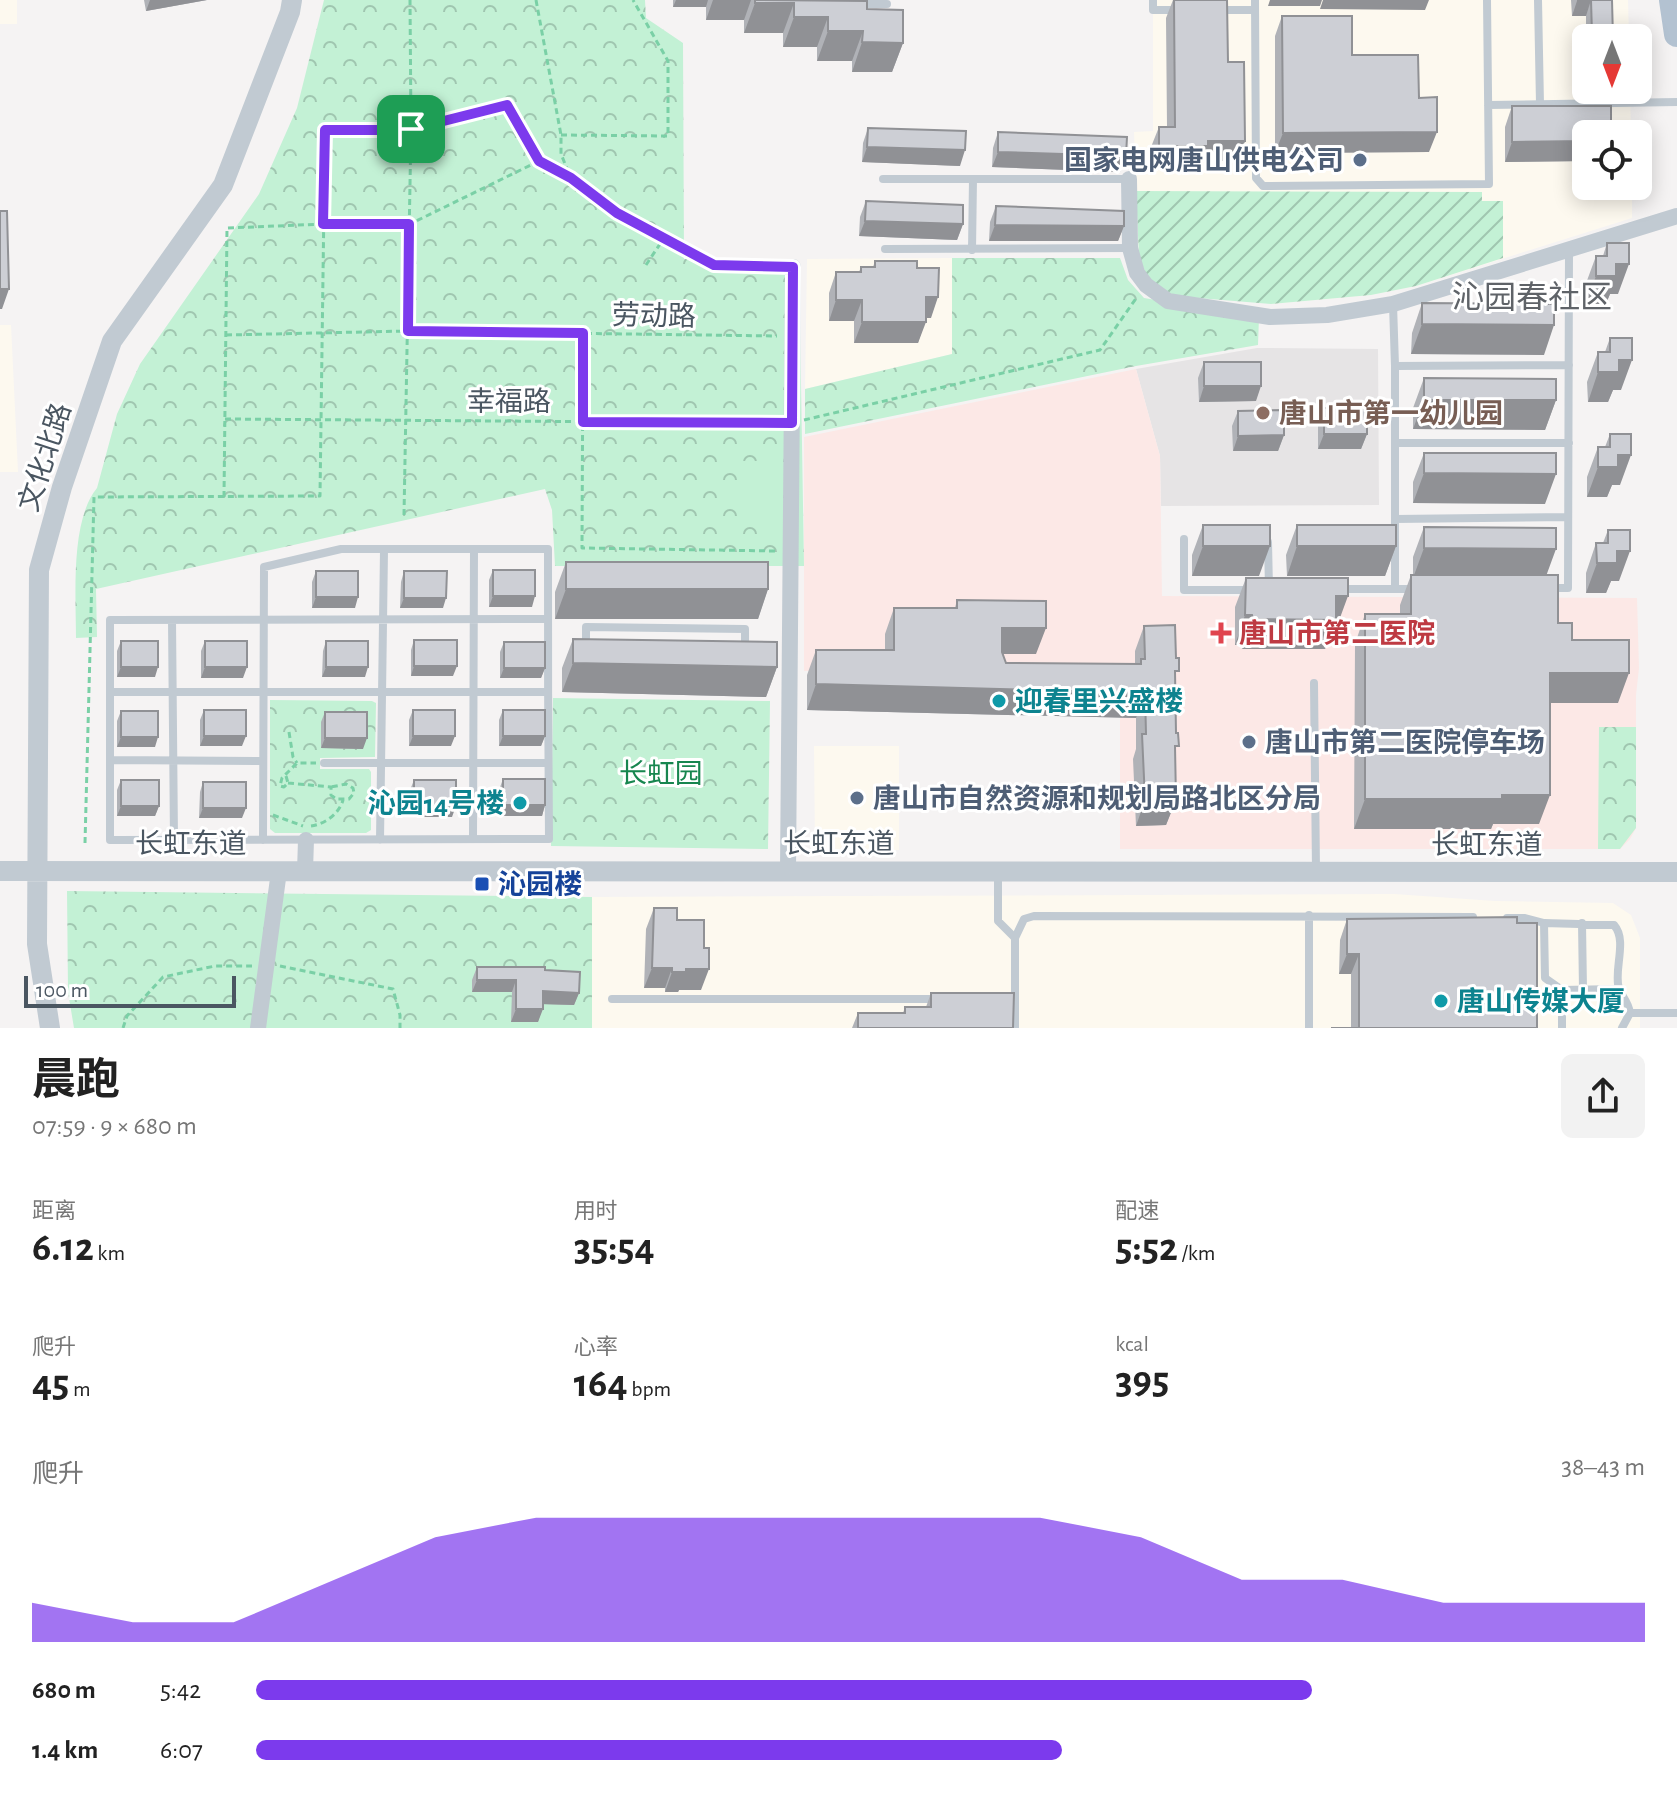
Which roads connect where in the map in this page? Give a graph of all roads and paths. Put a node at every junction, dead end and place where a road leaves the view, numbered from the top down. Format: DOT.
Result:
graph roads {
  1 [pos="292,0"];
  2 [pos="410,0"];
  3 [pos="536,0"];
  4 [pos="633,0"];
  5 [pos="1153,0"];
  6 [pos="1487,0"];
  7 [pos="1538,0"];
  8 [pos="1672,0"];
  9 [pos="848,4"];
  10 [pos="887,4"];
  11 [pos="1255,5"];
  12 [pos="1182,10"];
  13 [pos="1211,10"];
  14 [pos="1677,34"];
  15 [pos="1677,102"];
  16 [pos="1540,104"];
  17 [pos="1488,105"];
  18 [pos="411,129"];
  19 [pos="561,135"];
  20 [pos="539,161"];
  21 [pos="571,178"];
  22 [pos="883,179"];
  23 [pos="973,179"];
  24 [pos="1129,179"];
  25 [pos="1677,216"];
  26 [pos="323,224"];
  27 [pos="409,224"];
  28 [pos="664,238"];
  29 [pos="1130,248"];
  30 [pos="885,249"];
  31 [pos="972,250"];
  32 [pos="1569,250"];
  33 [pos="646,265"];
  34 [pos="793,267"];
  35 [pos="1146,285"];
  36 [pos="1393,304"];
  37 [pos="408,331"];
  38 [pos="322,333"];
  39 [pos="583,333"];
  40 [pos="226,335"];
  41 [pos="793,337"];
  42 [pos="1569,365"];
  43 [pos="1395,366"];
  44 [pos="225,419"];
  45 [pos="321,420"];
  46 [pos="406,421"];
  47 [pos="583,422"];
  48 [pos="792,423"];
  49 [pos="1395,443"];
  50 [pos="1569,443"];
  51 [pos="224,497"];
  52 [pos="404,515"];
  53 [pos="1568,517"];
  54 [pos="1395,519"];
  55 [pos="1184,539"];
  56 [pos="1268,539"];
  57 [pos="474,549"];
  58 [pos="384,550"];
  59 [pos="781,551"];
  60 [pos="1537,588"];
  61 [pos="1332,589"];
  62 [pos="1395,589"];
  63 [pos="1426,589"];
  64 [pos="1269,590"];
  65 [pos="1285,590"];
  66 [pos="548,619"];
  67 [pos="172,620"];
  68 [pos="263,620"];
  69 [pos="383,620"];
  70 [pos="474,620"];
  71 [pos="602,649"];
  72 [pos="729,651"];
  73 [pos="745,651"];
  74 [pos="760,652"];
  75 [pos="1314,683"];
  76 [pos="110,692"];
  77 [pos="173,692"];
  78 [pos="263,692"];
  79 [pos="548,692"];
  80 [pos="383,693"];
  81 [pos="475,693"];
  82 [pos="289,732"];
  83 [pos="110,760"];
  84 [pos="173,761"];
  85 [pos="263,761"];
  86 [pos="297,763"];
  87 [pos="324,763"];
  88 [pos="473,763"];
  89 [pos="548,763"];
  90 [pos="382,764"];
  91 [pos="286,776"];
  92 [pos="288,783"];
  93 [pos="331,787"];
  94 [pos="343,800"];
  95 [pos="273,815"];
  96 [pos="473,839"];
  97 [pos="174,840"];
  98 [pos="263,840"];
  99 [pos="306,840"];
  100 [pos="380,840"];
  101 [pos="85,843"];
  102 [pos="0,871"];
  103 [pos="38,871"];
  104 [pos="279,871"];
  105 [pos="305,871"];
  106 [pos="788,871"];
  107 [pos="998,872"];
  108 [pos="1316,872"];
  109 [pos="1677,872"];
  110 [pos="1309,915"];
  111 [pos="1479,918"];
  112 [pos="1494,918"];
  113 [pos="1544,923"];
  114 [pos="1582,923"];
  115 [pos="1015,938"];
  116 [pos="265,964"];
  117 [pos="1619,989"];
  118 [pos="1562,990"];
  119 [pos="1583,990"];
  120 [pos="612,999"];
  121 [pos="953,999"];
  122 [pos="999,1000"];
  123 [pos="1015,1000"];
  124 [pos="1630,1013"];
  125 [pos="1677,1013"];
  126 [pos="50,1028"];
  127 [pos="123,1028"];
  128 [pos="258,1028"];
  129 [pos="400,1028"];
  130 [pos="1015,1028"];
  131 [pos="1309,1028"];
  132 [pos="1562,1028"];
  133 [pos="1622,1028"];
  1 -- 103 [label="street, 文化北路"];
  2 -- 18 [label="path"];
  3 -- 19 [label="path"];
  4 -- 19 [label="path"];
  5 -- 12 [label="lane"];
  6 -- 17 [label="lane"];
  7 -- 16 [label="lane"];
  8 -- 14 [label="main road"];
  9 -- 10 [label="lane"];
  11 -- 13 [label="lane"];
  11 -- 17 [label="lane"];
  15 -- 16 [label="lane"];
  16 -- 17 [label="lane"];
  18 -- 20 [label="path"];
  18 -- 26 [label="path"];
  18 -- 27 [label="path"];
  19 -- 21 [label="path"];
  20 -- 21 [label="path"];
  20 -- 27 [label="path"];
  21 -- 28 [label="path"];
  22 -- 23 [label="lane"];
  23 -- 24 [label="lane"];
  23 -- 31 [label="lane"];
  24 -- 29 [label="street"];
  25 -- 32 [label="street"];
  26 -- 27 [label="path"];
  26 -- 38 [label="path"];
  26 -- 40 [label="path"];
  27 -- 37 [label="path"];
  28 -- 33 [label="path"];
  28 -- 34 [label="path"];
  29 -- 31 [label="lane"];
  29 -- 35 [label="street"];
  30 -- 31 [label="lane"];
  32 -- 36 [label="street"];
  32 -- 42 [label="lane"];
  34 -- 41 [label="street"];
  35 -- 36 [label="street"];
  35 -- 48 [label="path, 幸福路"];
  36 -- 43 [label="lane"];
  37 -- 38 [label="path, 劳动路"];
  37 -- 39 [label="path, 劳动路"];
  37 -- 46 [label="path"];
  38 -- 40 [label="path, 劳动路"];
  38 -- 45 [label="path"];
  39 -- 41 [label="path, 劳动路"];
  39 -- 47 [label="path"];
  40 -- 44 [label="path"];
  41 -- 48 [label="street"];
  42 -- 43 [label="lane"];
  42 -- 50 [label="lane"];
  43 -- 49 [label="lane"];
  44 -- 45 [label="path, 幸福路"];
  44 -- 51 [label="path"];
  45 -- 46 [label="path, 幸福路"];
  45 -- 51 [label="path"];
  46 -- 47 [label="path, 幸福路"];
  46 -- 52 [label="path"];
  47 -- 48 [label="path, 幸福路"];
  47 -- 59 [label="path"];
  48 -- 106 [label="street"];
  49 -- 50 [label="lane"];
  49 -- 54 [label="lane"];
  50 -- 53 [label="lane"];
  51 -- 101 [label="path"];
  53 -- 54 [label="lane"];
  53 -- 60 [label="lane"];
  54 -- 62 [label="lane"];
  55 -- 64 [label="lane"];
  56 -- 64 [label="lane"];
  57 -- 58 [label="lane"];
  57 -- 66 [label="lane"];
  57 -- 70 [label="lane"];
  58 -- 68 [label="lane"];
  58 -- 69 [label="lane"];
  61 -- 62 [label="lane"];
  62 -- 63 [label="lane"];
  64 -- 65 [label="lane"];
  66 -- 70 [label="lane"];
  66 -- 79 [label="lane"];
  67 -- 68 [label="lane"];
  67 -- 76 [label="lane"];
  67 -- 77 [label="lane"];
  68 -- 69 [label="lane"];
  68 -- 78 [label="lane"];
  69 -- 70 [label="lane"];
  69 -- 80 [label="lane"];
  70 -- 81 [label="lane"];
  71 -- 73 [label="lane"];
  72 -- 73 [label="lane"];
  73 -- 74 [label="lane"];
  75 -- 108 [label="lane"];
  76 -- 77 [label="lane"];
  76 -- 83 [label="lane"];
  77 -- 78 [label="lane"];
  77 -- 84 [label="lane"];
  78 -- 80 [label="lane"];
  78 -- 85 [label="lane"];
  79 -- 81 [label="lane"];
  79 -- 89 [label="lane"];
  80 -- 81 [label="lane"];
  80 -- 90 [label="lane"];
  81 -- 88 [label="lane"];
  82 -- 86 [label="path"];
  83 -- 84 [label="lane"];
  83 -- 97 [label="lane"];
  84 -- 85 [label="lane"];
  84 -- 97 [label="lane"];
  85 -- 98 [label="lane"];
  86 -- 87 [label="path"];
  86 -- 91 [label="path"];
  87 -- 90 [label="lane"];
  88 -- 89 [label="lane"];
  88 -- 90 [label="lane"];
  88 -- 96 [label="lane"];
  89 -- 96 [label="lane"];
  90 -- 100 [label="lane"];
  91 -- 92 [label="path"];
  91 -- 92 [label="path"];
  92 -- 93 [label="path"];
  93 -- 94 [label="path"];
  93 -- 94 [label="path"];
  94 -- 95 [label="path"];
  96 -- 100 [label="lane"];
  97 -- 98 [label="lane"];
  98 -- 99 [label="lane"];
  99 -- 100 [label="lane"];
  99 -- 105 [label="street"];
  102 -- 103 [label="street, 长虹东道"];
  103 -- 104 [label="street, 长虹东道"];
  103 -- 126 [label="street, 文化北路"];
  104 -- 105 [label="street, 长虹东道"];
  104 -- 116 [label="street"];
  105 -- 106 [label="street, 长虹东道"];
  106 -- 107 [label="street, 长虹东道"];
  107 -- 108 [label="street, 长虹东道"];
  107 -- 115 [label="lane"];
  108 -- 109 [label="street, 长虹东道"];
  110 -- 111 [label="lane"];
  110 -- 115 [label="lane"];
  110 -- 131 [label="lane"];
  112 -- 113 [label="lane"];
  113 -- 114 [label="lane"];
  113 -- 118 [label="lane"];
  114 -- 117 [label="lane"];
  114 -- 119 [label="lane"];
  115 -- 123 [label="lane"];
  116 -- 127 [label="path"];
  116 -- 128 [label="street"];
  116 -- 129 [label="path"];
  117 -- 119 [label="lane"];
  117 -- 124 [label="lane"];
  118 -- 119 [label="lane"];
  118 -- 132 [label="lane"];
  120 -- 121 [label="lane"];
  122 -- 123 [label="lane"];
  123 -- 130 [label="lane"];
  124 -- 125 [label="lane"];
  124 -- 133 [label="lane"];
}
